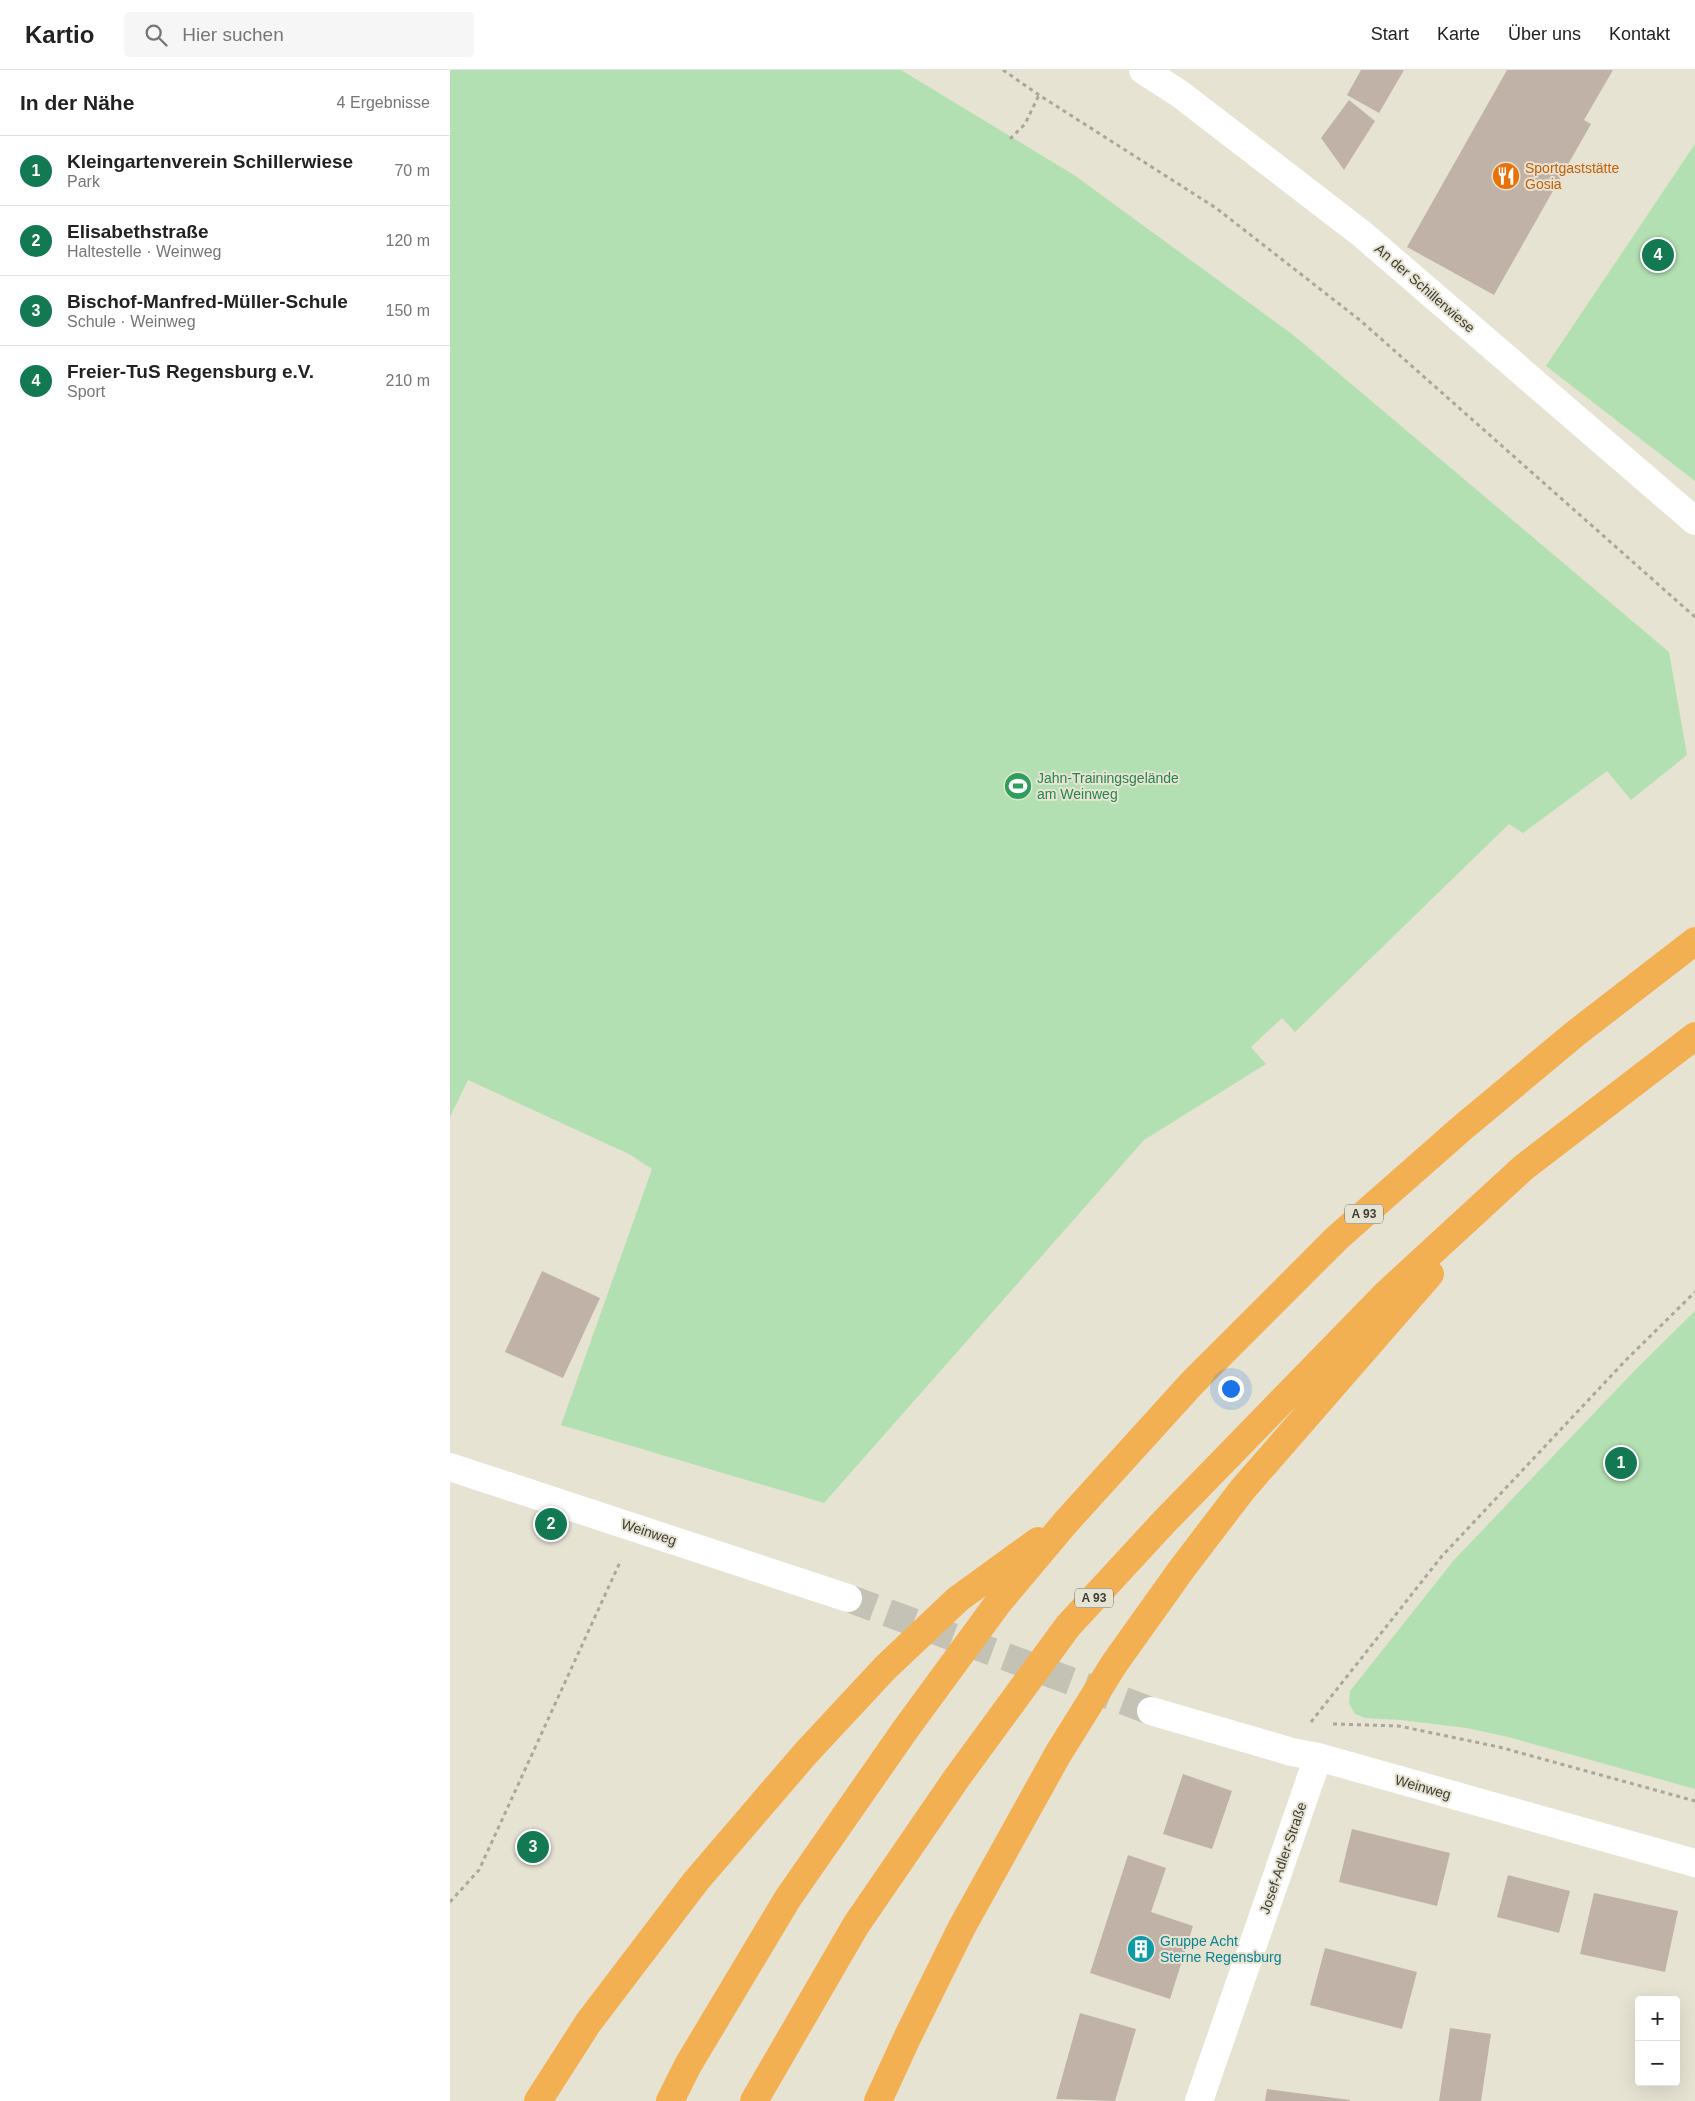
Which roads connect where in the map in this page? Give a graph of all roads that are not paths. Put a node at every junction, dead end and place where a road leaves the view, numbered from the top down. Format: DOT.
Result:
graph roads {
  1 [pos="1143,70"];
  2 [pos="1695,521"];
  3 [pos="1695,941"];
  4 [pos="1695,1036"];
  5 [pos="1523,1168"];
  6 [pos="450,1467"];
  7 [pos="1066,1522"];
  8 [pos="848,1598"];
  9 [pos="1151,1711"];
  10 [pos="1318,1757"];
  11 [pos="1695,1863"];
  12 [pos="538,2101"];
  13 [pos="670,2101"];
  14 [pos="754,2101"];
  15 [pos="878,2101"];
  16 [pos="1199,2101"];
  1 -- 2 [label="street, An der Schillerwiese"];
  3 -- 7 [label="highway, A 93"];
  4 -- 5 [label="highway, A 93"];
  5 -- 14 [label="highway, A 93"];
  5 -- 15 [label="highway"];
  6 -- 8 [label="street, Weinweg"];
  7 -- 12 [label="highway"];
  7 -- 13 [label="highway, A 93"];
  9 -- 10 [label="street, Weinweg"];
  10 -- 11 [label="street, Weinweg"];
  10 -- 16 [label="street, Josef-Adler-Straße"];
}
